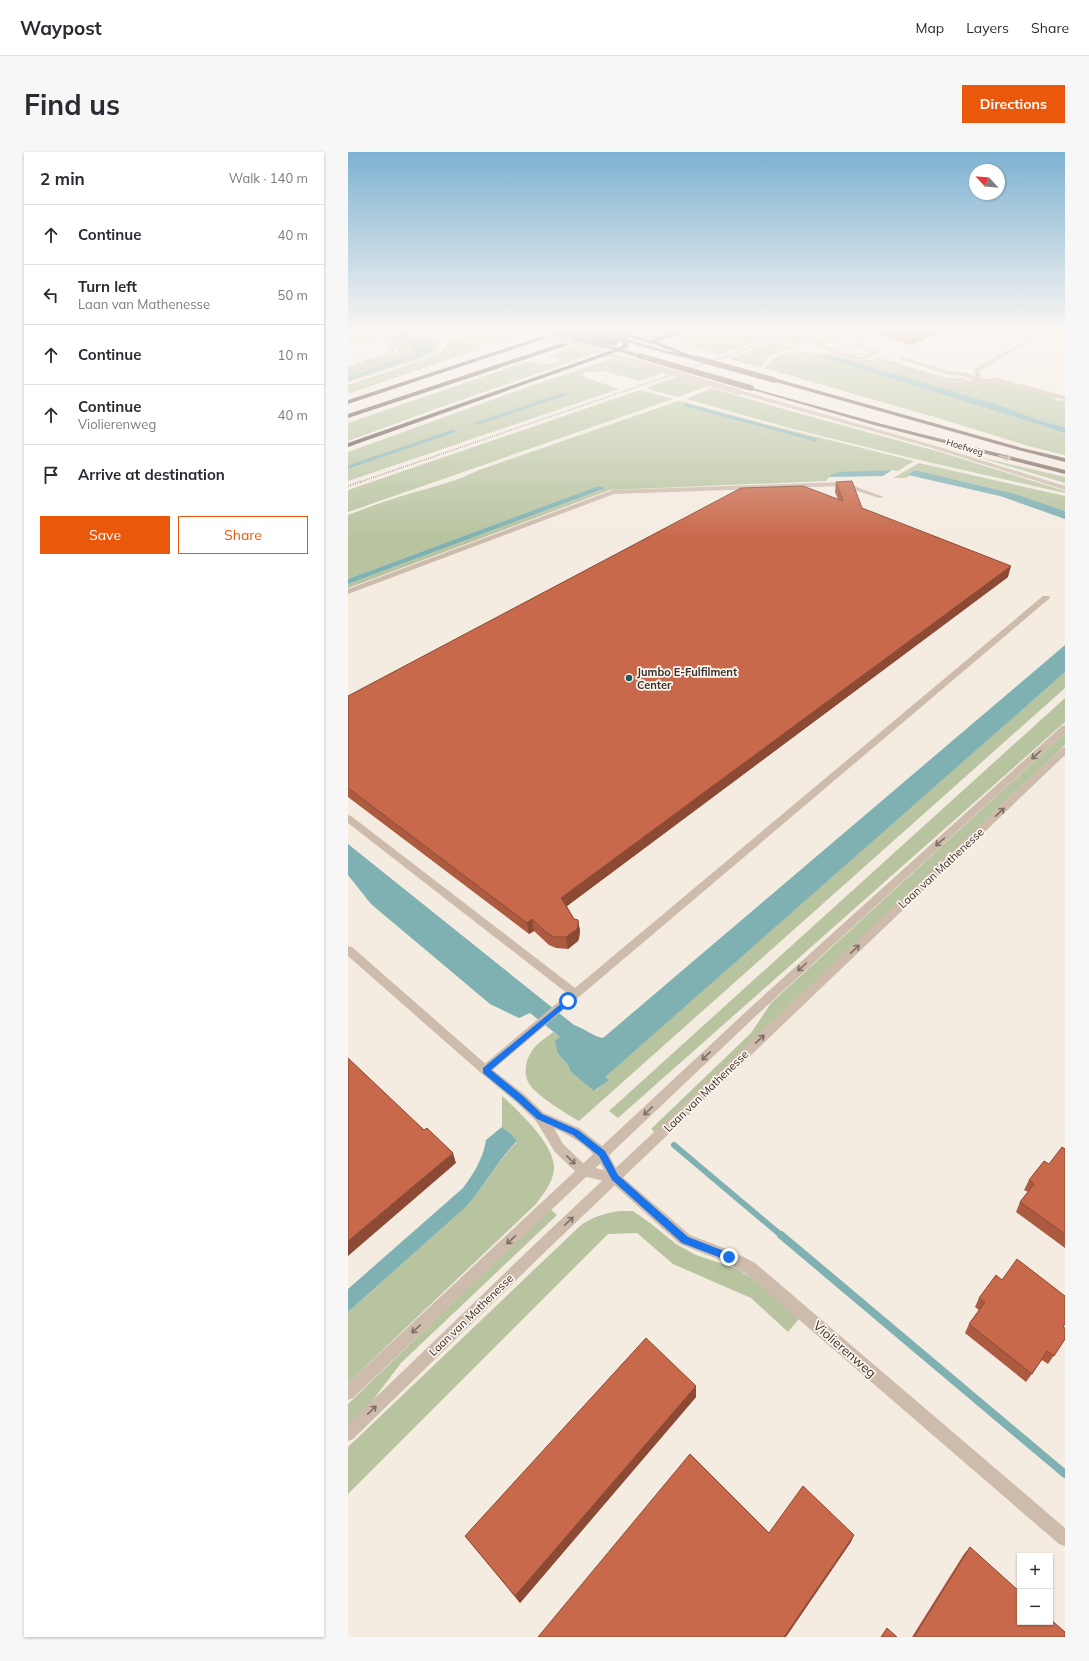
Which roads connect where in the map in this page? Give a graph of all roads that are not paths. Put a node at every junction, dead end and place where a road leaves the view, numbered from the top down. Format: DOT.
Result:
graph roads {
  1 [pos="398,399"];
  2 [pos="471,399"];
  3 [pos="765,399"];
  4 [pos="790,399"];
  5 [pos="842,399"];
  6 [pos="348,416"];
  7 [pos="348,445"];
  8 [pos="1065,460"];
  9 [pos="1065,472"];
  10 [pos="1065,488"];
  11 [pos="881,498"];
  12 [pos="348,592"];
  13 [pos="1046,598"];
  14 [pos="1065,728"];
  15 [pos="1065,750"];
  16 [pos="348,818"];
  17 [pos="348,950"];
  18 [pos="576,994"];
  19 [pos="485,1070"];
  20 [pos="540,1117"];
  21 [pos="602,1153"];
  22 [pos="583,1171"];
  23 [pos="615,1178"];
  24 [pos="348,1393"];
  25 [pos="348,1434"];
  26 [pos="1065,1538"];
  1 -- 6 [label="highway"];
  2 -- 7 [label="highway"];
  3 -- 10 [label="street, Hoefweg, bridge"];
  4 -- 9 [label="main road, Hoefweg, one-way, bridge"];
  5 -- 8 [label="main road, Hoefweg, bridge"];
  11 -- 12 [label="street"];
  13 -- 18 [label="street"];
  14 -- 21 [label="street, Laan van Mathenesse, one-way"];
  23 -- 15 [label="street, Laan van Mathenesse, one-way"];
  16 -- 18 [label="street"];
  17 -- 19 [label="street"];
  18 -- 19 [label="street"];
  19 -- 20 [label="street"];
  20 -- 21 [label="street"];
  20 -- 22 [label="street, one-way"];
  21 -- 22 [label="street, Laan van Mathenesse"];
  21 -- 23 [label="street"];
  22 -- 23 [label="street"];
  22 -- 24 [label="street, Laan van Mathenesse, one-way"];
  25 -- 23 [label="street, Laan van Mathenesse, one-way"];
  23 -- 26 [label="street, Violierenweg"];
}
